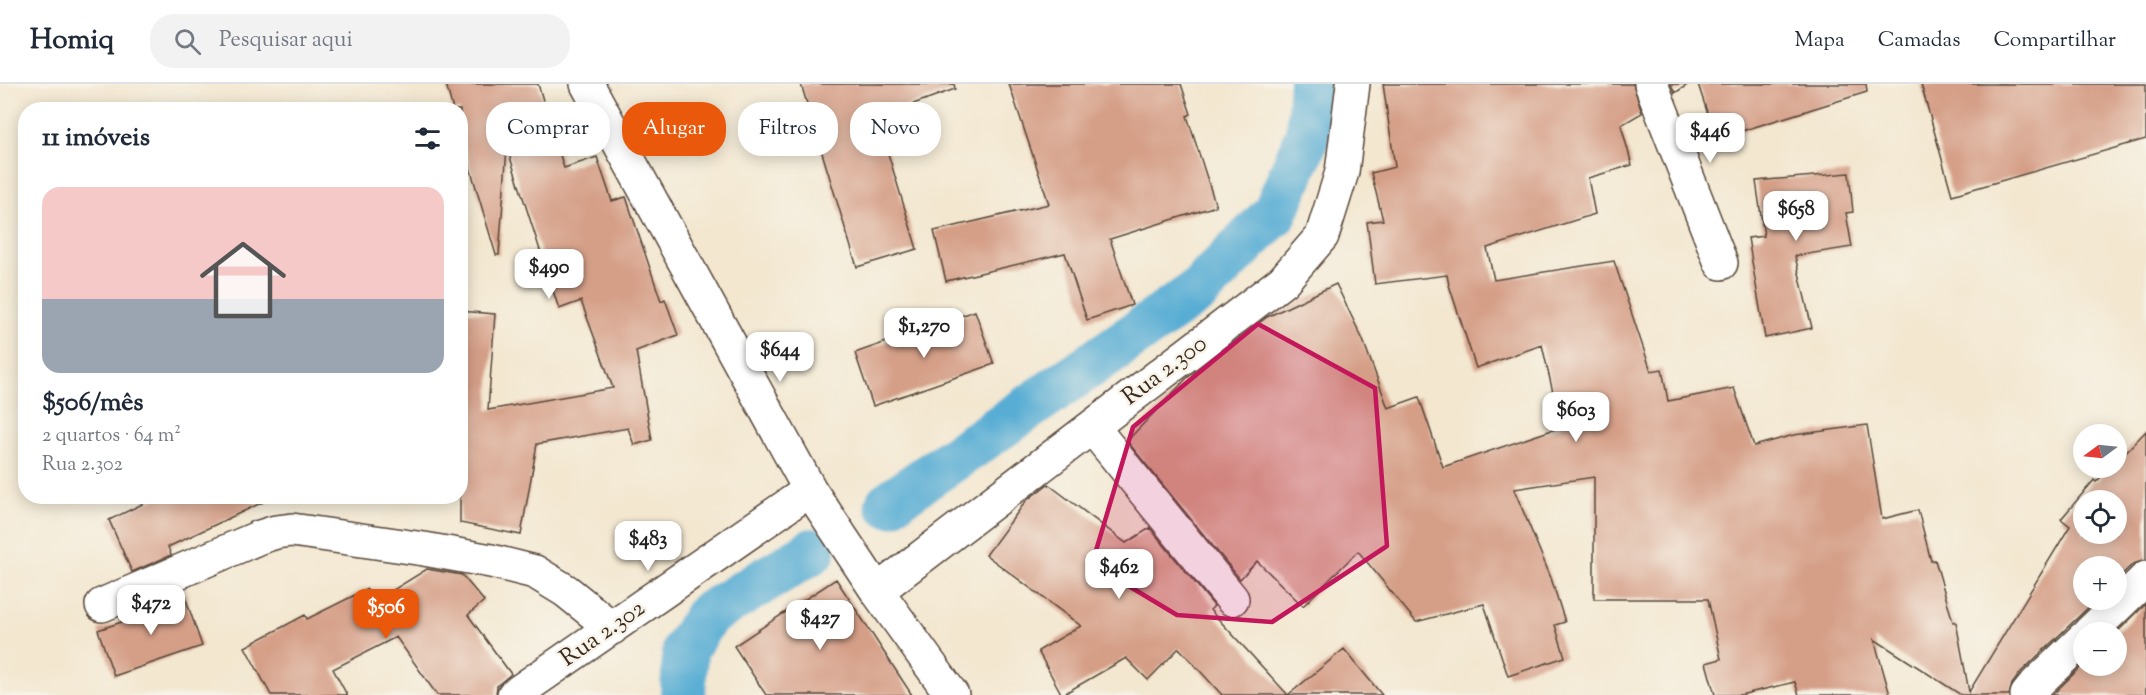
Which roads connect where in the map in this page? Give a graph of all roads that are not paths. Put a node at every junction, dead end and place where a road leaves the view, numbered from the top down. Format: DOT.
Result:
graph roads {
  1 [pos="587,84"];
  2 [pos="1353,84"];
  3 [pos="1651,84"];
  4 [pos="1721,263"];
  5 [pos="1092,427"];
  6 [pos="810,490"];
  7 [pos="2146,578"];
  8 [pos="877,591"];
  9 [pos="1232,598"];
  10 [pos="102,605"];
  11 [pos="2100,622"];
  12 [pos="612,627"];
  13 [pos="2073,649"];
  14 [pos="514,695"];
  15 [pos="952,695"];
  16 [pos="2027,695"];
  1 -- 6 [label="street"];
  2 -- 5 [label="street, Rua 2.300"];
  3 -- 4 [label="street"];
  5 -- 8 [label="street, Rua 2.300"];
  5 -- 9 [label="street"];
  6 -- 8 [label="street"];
  6 -- 12 [label="street, Rua 2.302"];
  7 -- 11 [label="street"];
  8 -- 15 [label="street"];
  10 -- 12 [label="street"];
  12 -- 14 [label="street, Rua 2.302"];
  13 -- 16 [label="street"];
}
